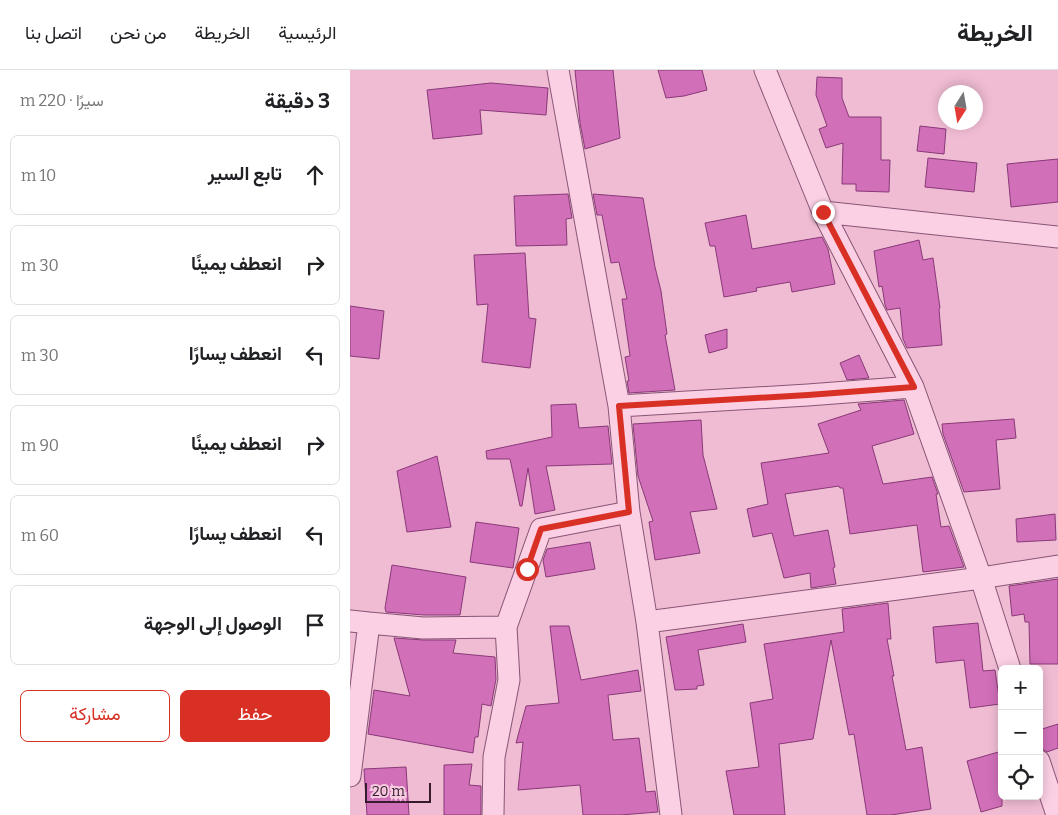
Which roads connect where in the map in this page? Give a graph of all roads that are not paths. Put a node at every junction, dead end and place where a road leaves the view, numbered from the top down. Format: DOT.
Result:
graph roads {
  1 [pos="558,70"];
  2 [pos="765,70"];
  3 [pos="823,212"];
  4 [pos="1058,237"];
  5 [pos="914,387"];
  6 [pos="619,406"];
  7 [pos="629,512"];
  8 [pos="1058,566"];
  9 [pos="981,578"];
  10 [pos="359,622"];
  11 [pos="647,622"];
  12 [pos="506,627"];
  13 [pos="1009,665"];
  14 [pos="1043,774"];
  15 [pos="350,776"];
  16 [pos="493,815"];
  17 [pos="671,815"];
  18 [pos="1056,815"];
  1 -- 6 [label="street"];
  2 -- 3 [label="street"];
  3 -- 4 [label="street"];
  3 -- 5 [label="street"];
  5 -- 6 [label="street"];
  5 -- 9 [label="street"];
  6 -- 7 [label="street"];
  7 -- 11 [label="street"];
  7 -- 12 [label="street"];
  8 -- 9 [label="street"];
  9 -- 11 [label="street"];
  9 -- 13 [label="street"];
  10 -- 12 [label="street"];
  10 -- 15 [label="street"];
  11 -- 17 [label="street"];
  12 -- 16 [label="street"];
  14 -- 18 [label="street"];
}
